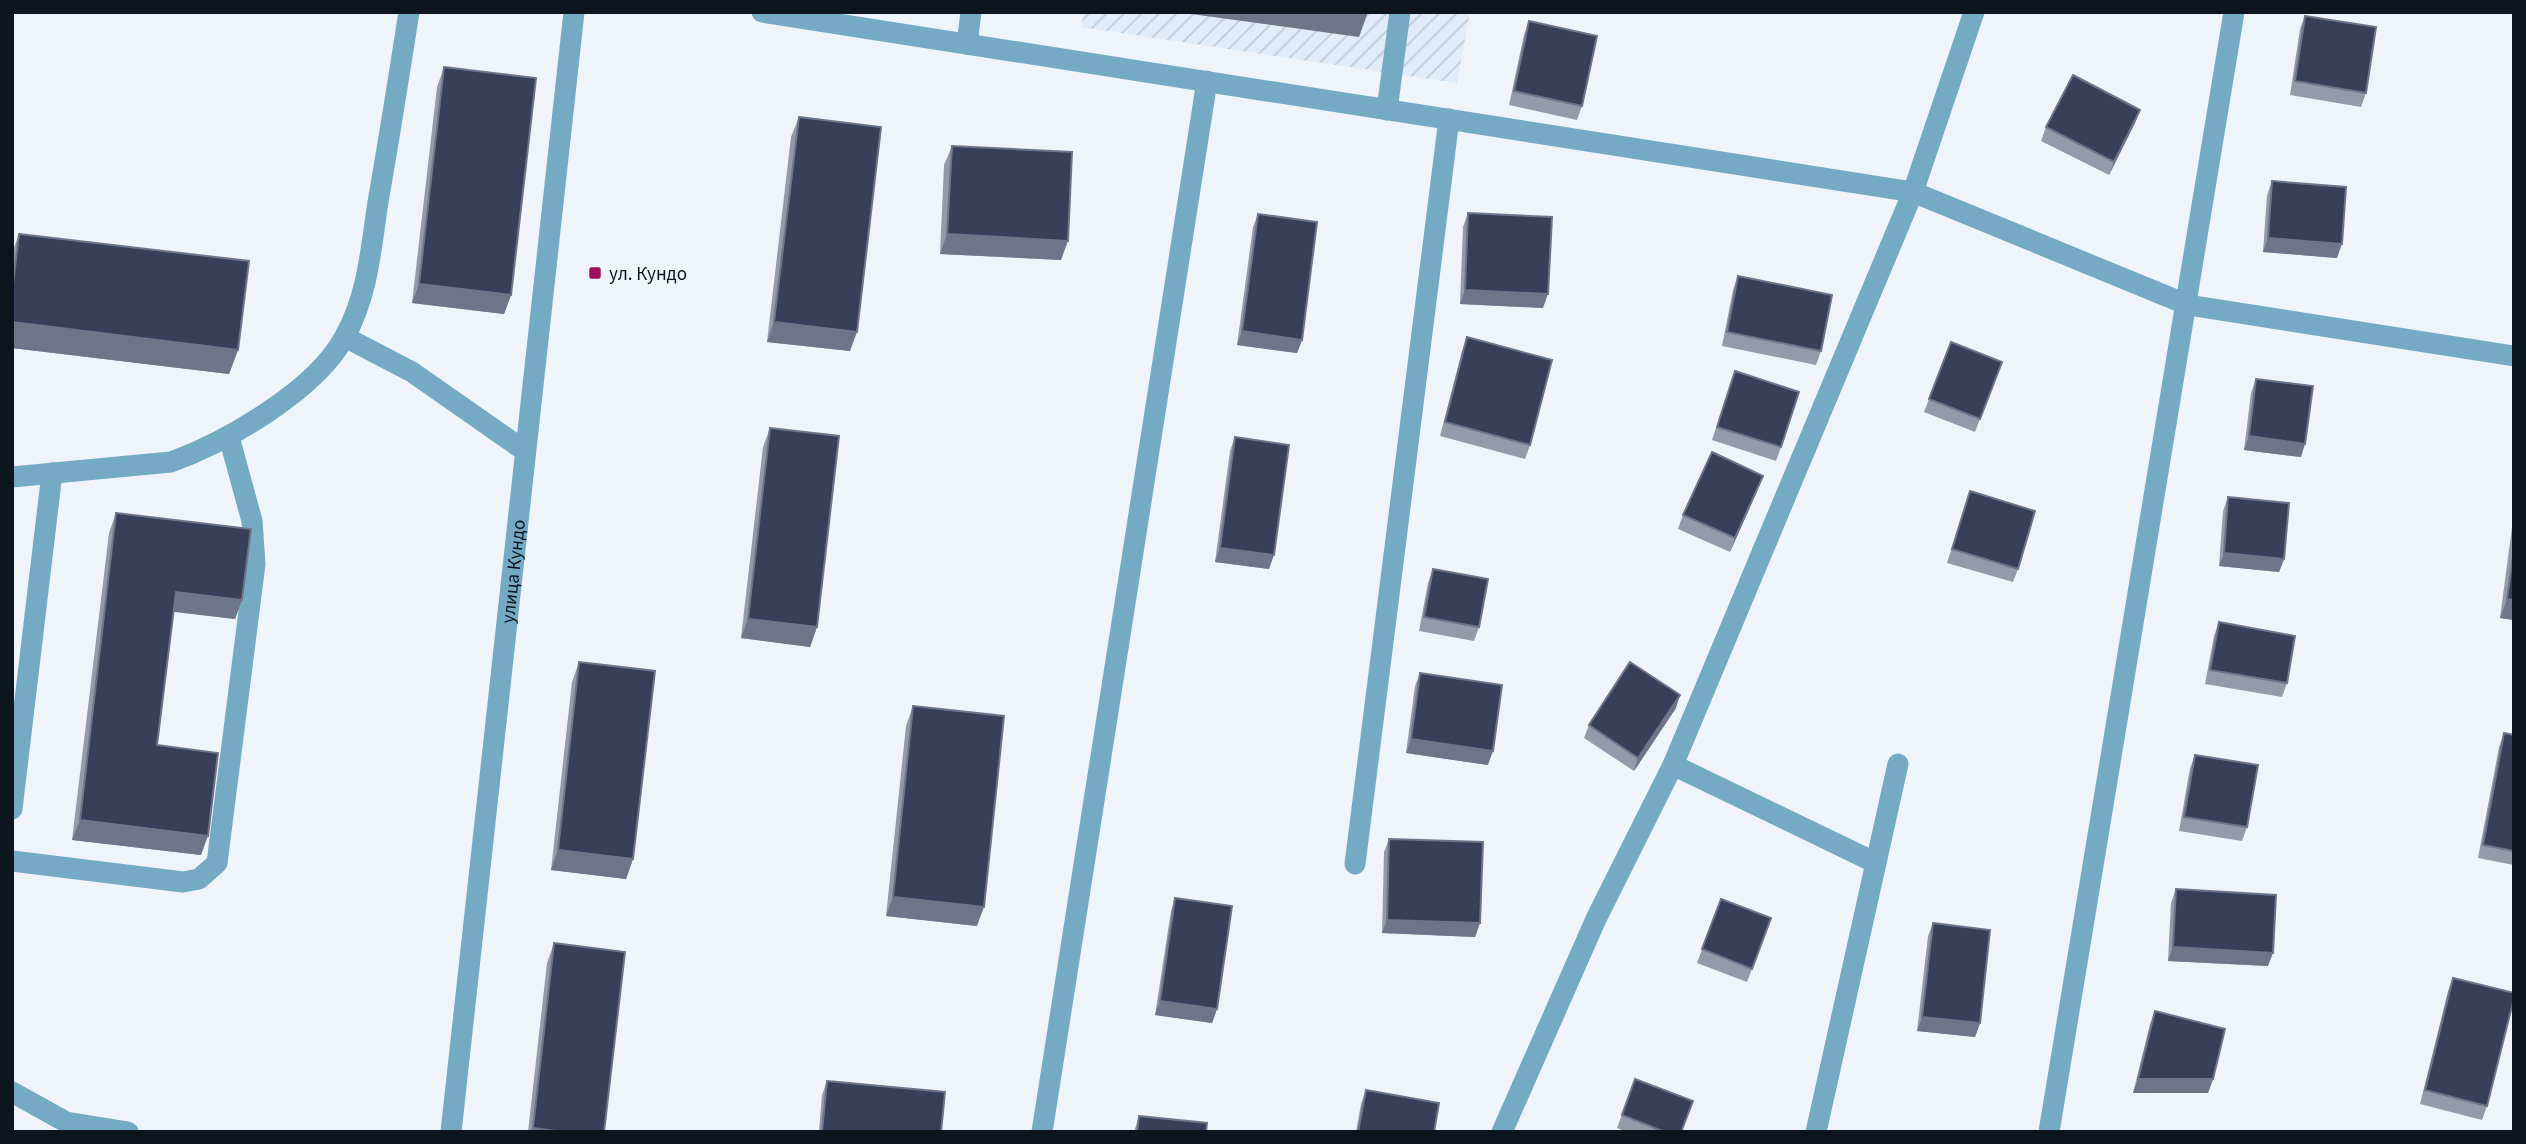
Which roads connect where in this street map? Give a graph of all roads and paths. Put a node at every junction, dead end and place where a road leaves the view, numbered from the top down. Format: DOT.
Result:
graph roads {
  1 [pos="409,12"];
  2 [pos="574,12"];
  3 [pos="762,12"];
  4 [pos="971,12"];
  5 [pos="1401,12"];
  6 [pos="1974,12"];
  7 [pos="2234,12"];
  8 [pos="967,44"];
  9 [pos="1207,81"];
  10 [pos="1387,110"];
  11 [pos="1449,119"];
  12 [pos="1913,192"];
  13 [pos="2188,305"];
  14 [pos="345,337"];
  15 [pos="2514,356"];
  16 [pos="229,438"];
  17 [pos="525,451"];
  18 [pos="52,473"];
  19 [pos="12,477"];
  20 [pos="1898,764"];
  21 [pos="1673,765"];
  22 [pos="12,809"];
  23 [pos="12,862"];
  24 [pos="1876,863"];
  25 [pos="1355,864"];
  26 [pos="12,1092"];
  27 [pos="128,1132"];
  28 [pos="451,1132"];
  29 [pos="1042,1132"];
  30 [pos="1502,1132"];
  31 [pos="1816,1132"];
  32 [pos="2049,1132"];
  1 -- 14 [label="street"];
  2 -- 17 [label="street, улица Кундо"];
  3 -- 8 [label="street"];
  4 -- 8 [label="street"];
  5 -- 10 [label="street"];
  6 -- 12 [label="street"];
  7 -- 13 [label="street"];
  8 -- 9 [label="street"];
  9 -- 10 [label="street"];
  9 -- 29 [label="street"];
  10 -- 11 [label="street"];
  11 -- 12 [label="street"];
  11 -- 25 [label="street"];
  12 -- 13 [label="street"];
  12 -- 21 [label="street"];
  13 -- 15 [label="street"];
  13 -- 32 [label="street"];
  14 -- 16 [label="street"];
  14 -- 17 [label="street"];
  16 -- 18 [label="street"];
  16 -- 23 [label="street"];
  17 -- 28 [label="street, улица Кундо"];
  18 -- 19 [label="street"];
  18 -- 22 [label="street"];
  20 -- 24 [label="street"];
  21 -- 24 [label="street"];
  21 -- 30 [label="street"];
  24 -- 31 [label="street"];
  26 -- 27 [label="street"];
}
